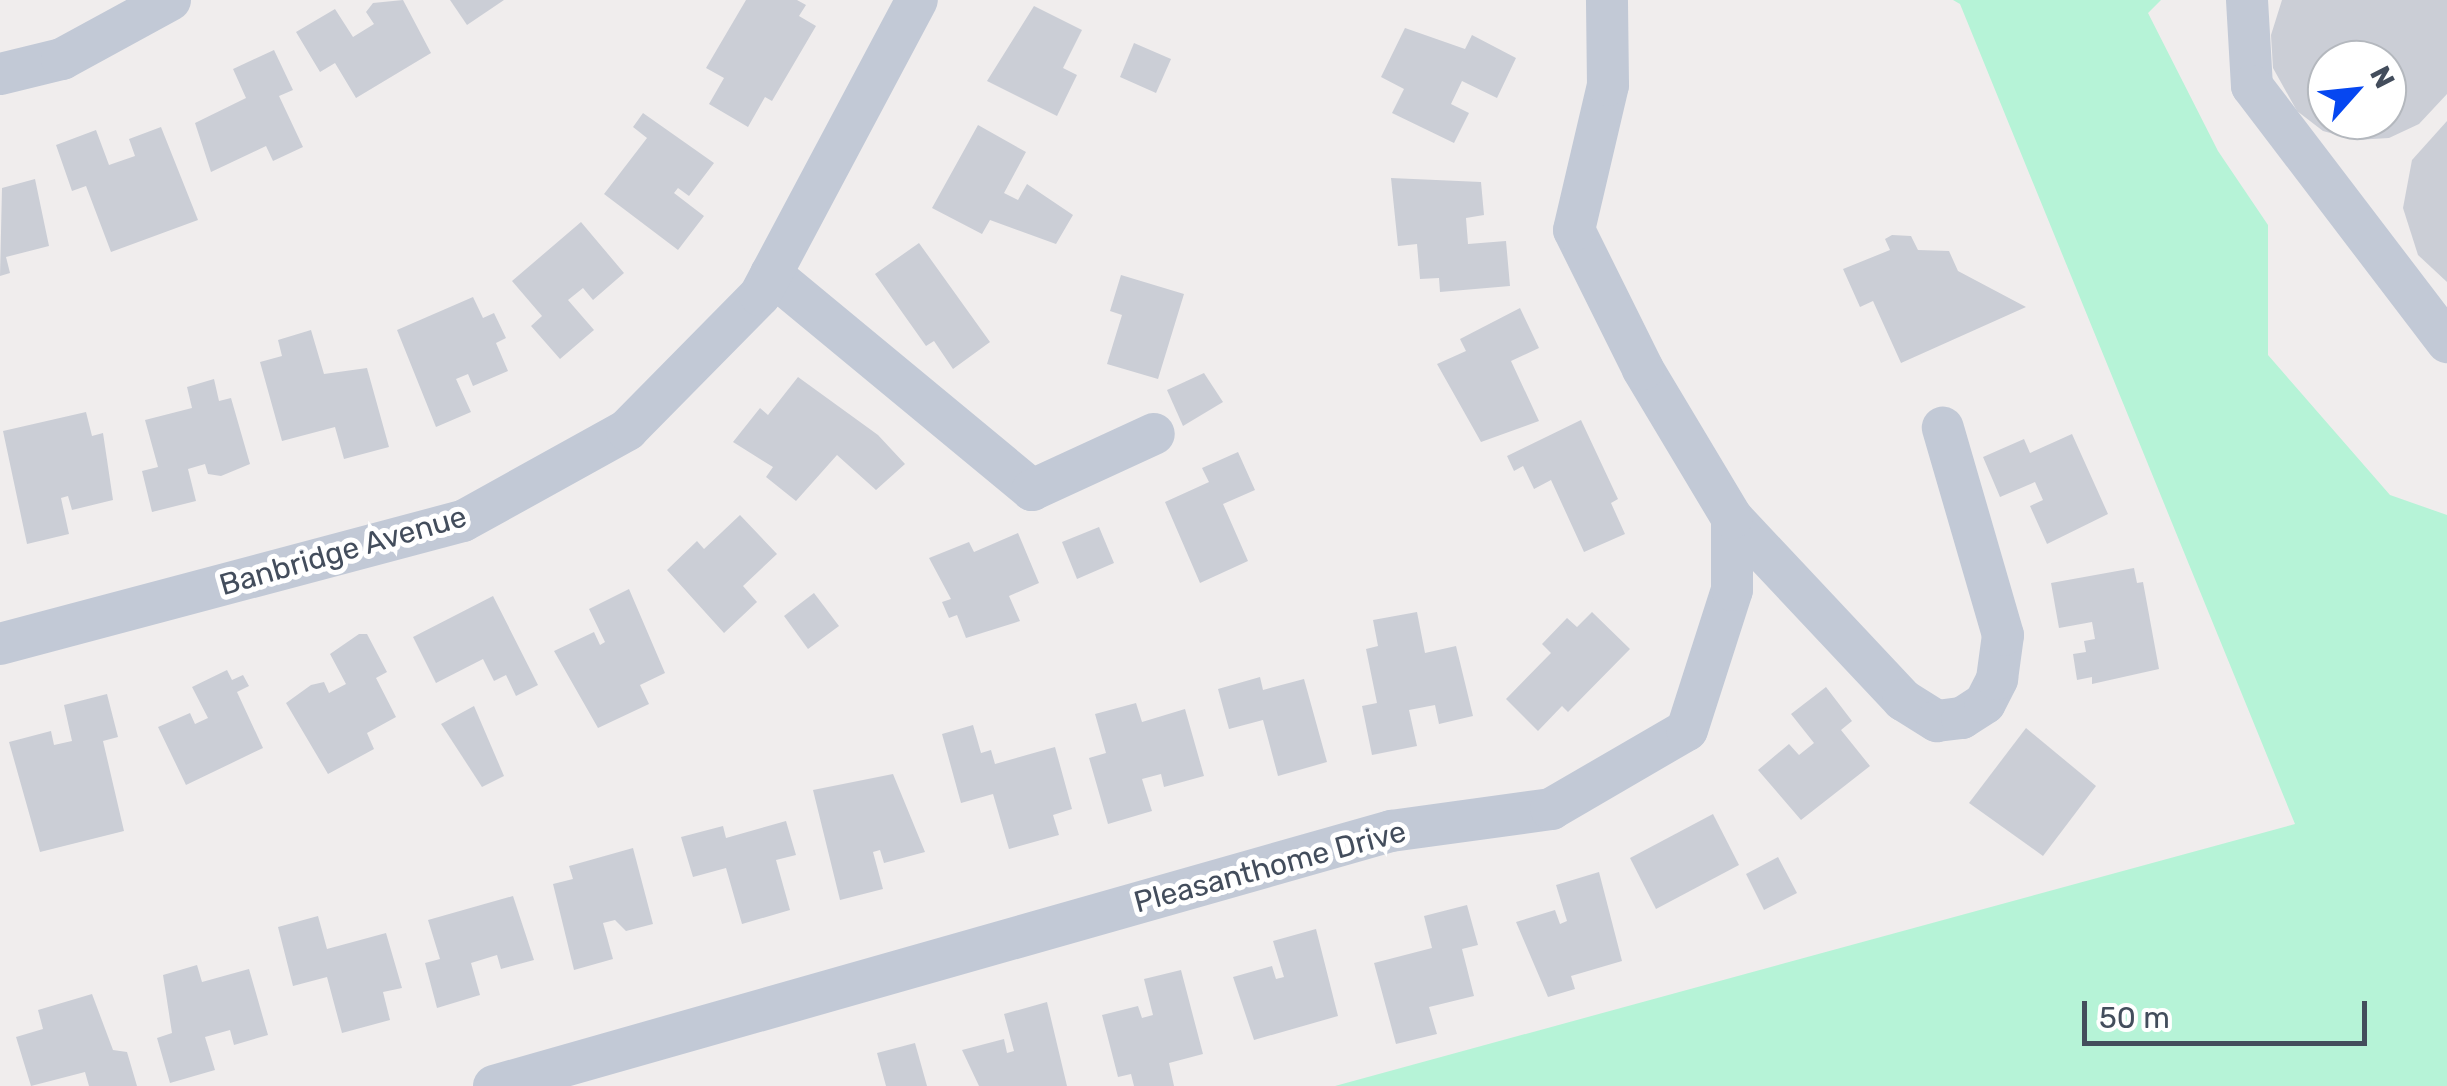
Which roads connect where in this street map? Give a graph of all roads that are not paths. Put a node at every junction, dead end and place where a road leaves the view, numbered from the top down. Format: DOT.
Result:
graph roads {
  1 [pos="170,0"];
  2 [pos="917,0"];
  3 [pos="1606,0"];
  4 [pos="2247,0"];
  5 [pos="0,74"];
  6 [pos="771,274"];
  7 [pos="2447,342"];
  8 [pos="1943,428"];
  9 [pos="1154,434"];
  10 [pos="1732,518"];
  11 [pos="0,644"];
  12 [pos="494,1086"];
  1 -- 5 [label="street"];
  2 -- 6 [label="street, Banbridge Avenue"];
  3 -- 10 [label="street"];
  4 -- 7 [label="street"];
  6 -- 9 [label="street"];
  6 -- 11 [label="street, Banbridge Avenue"];
  8 -- 10 [label="street"];
  10 -- 12 [label="street, Pleasanthome Drive"];
}
